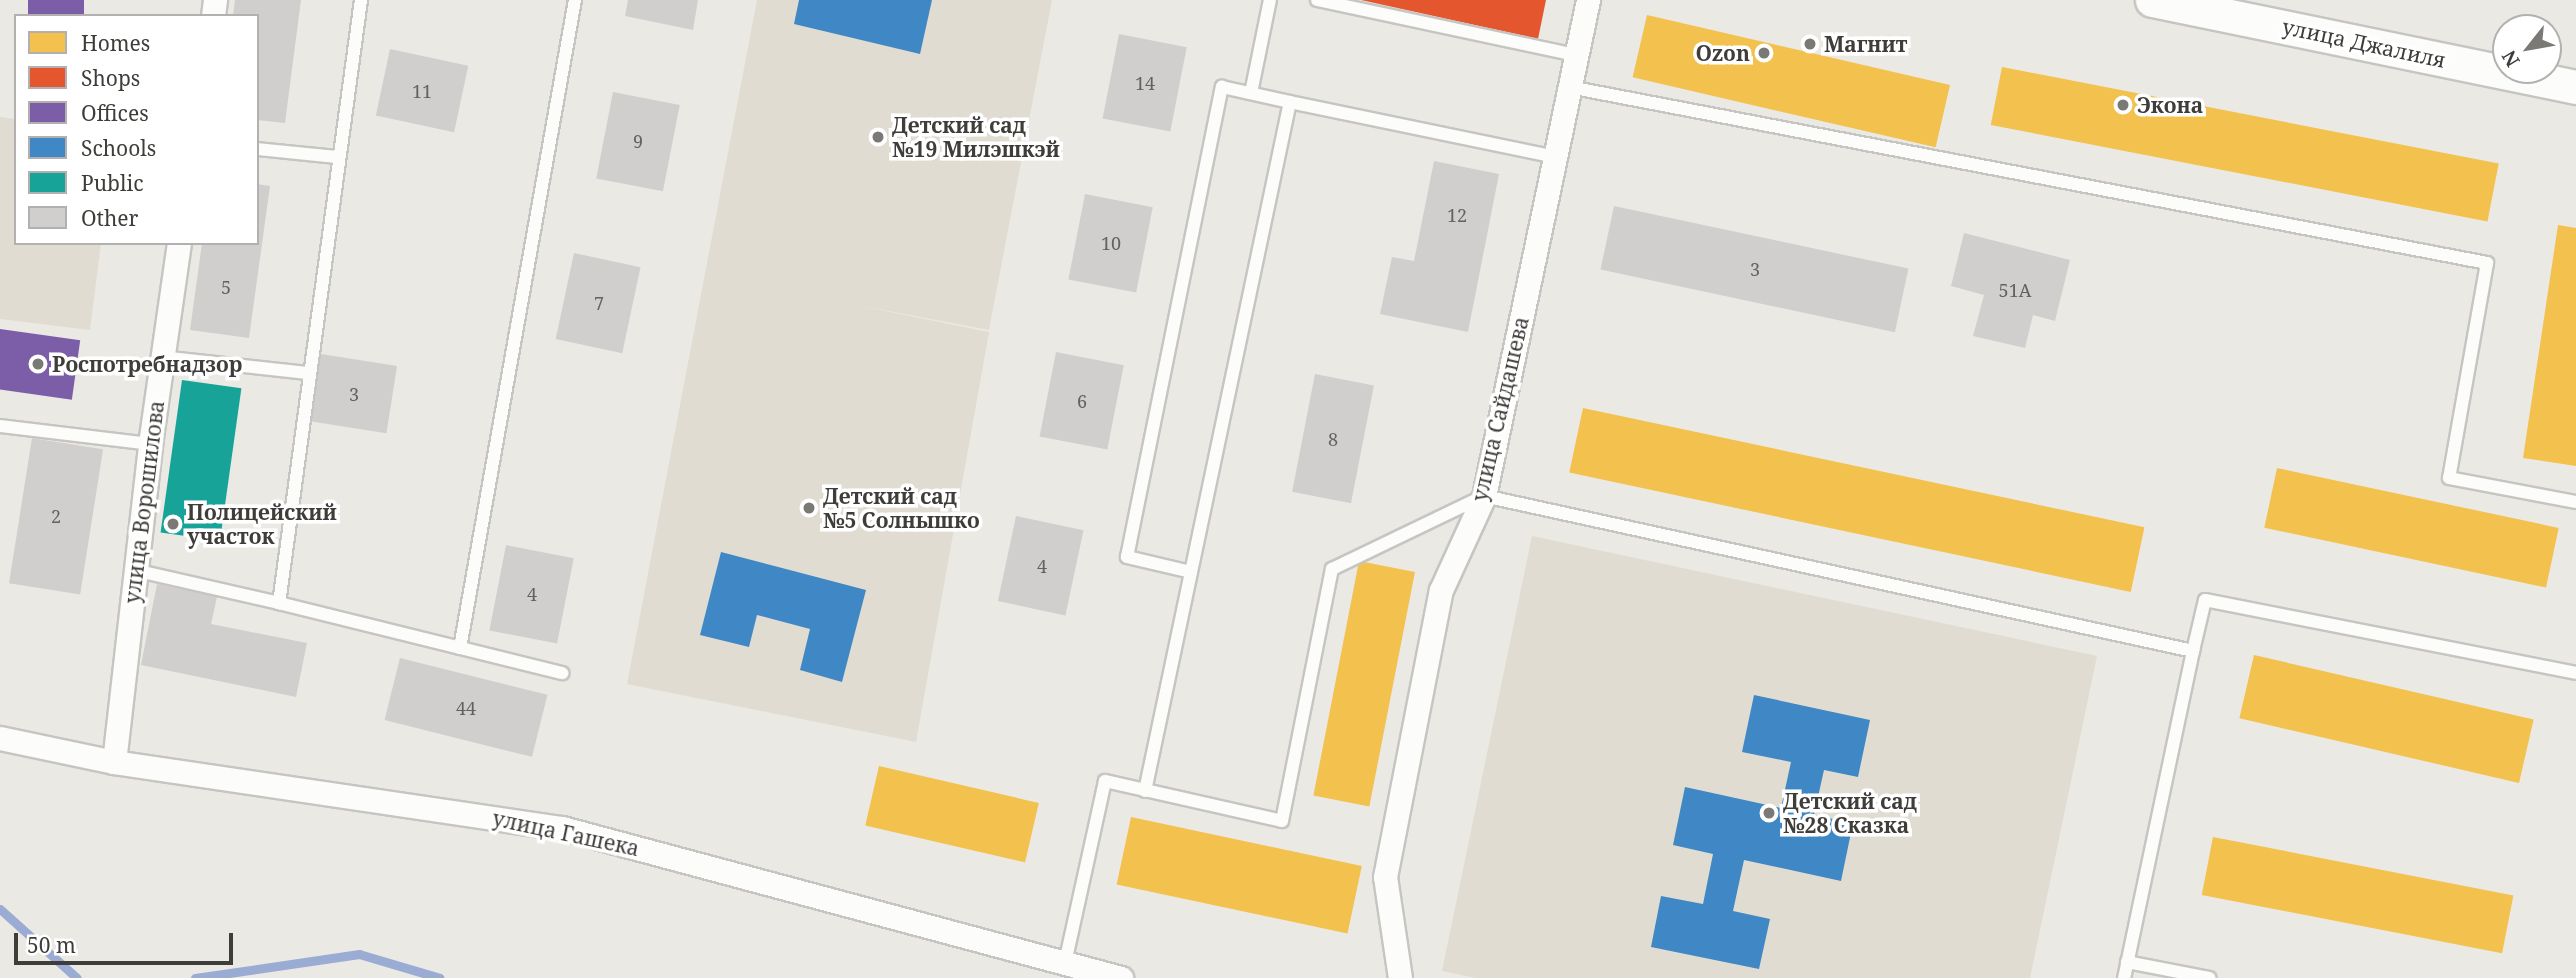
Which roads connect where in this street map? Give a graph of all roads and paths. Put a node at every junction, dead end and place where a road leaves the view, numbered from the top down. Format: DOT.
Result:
graph roads {
  1 [pos="361,0"];
  2 [pos="575,0"];
  3 [pos="1270,0"];
  4 [pos="1317,0"];
  5 [pos="1588,0"];
  6 [pos="2152,0"];
  7 [pos="1576,55"];
  8 [pos="1569,87"];
  9 [pos="2576,87"];
  10 [pos="1251,93"];
  11 [pos="1290,102"];
  12 [pos="259,149"];
  13 [pos="336,157"];
  14 [pos="1555,157"];
  15 [pos="179,245"];
  16 [pos="162,357"];
  17 [pos="308,373"];
  18 [pos="0,426"];
  19 [pos="150,444"];
  20 [pos="1484,496"];
  21 [pos="2576,502"];
  22 [pos="134,570"];
  23 [pos="1191,572"];
  24 [pos="279,603"];
  25 [pos="460,648"];
  26 [pos="2193,651"];
  27 [pos="562,673"];
  28 [pos="2576,673"];
  29 [pos="0,738"];
  30 [pos="114,762"];
  31 [pos="1145,791"];
  32 [pos="2127,962"];
  33 [pos="1065,963"];
  34 [pos="1121,978"];
  35 [pos="1401,978"];
  36 [pos="2124,978"];
  37 [pos="2209,978"];
  1 -- 13 [label="lane"];
  2 -- 25 [label="lane"];
  3 -- 10 [label="lane"];
  4 -- 7 [label="lane"];
  5 -- 7 [label="street, улица Сайдашева"];
  6 -- 9 [label="main road, улица Джалиля"];
  7 -- 8 [label="street, улица Сайдашева"];
  8 -- 14 [label="street, улица Сайдашева"];
  8 -- 21 [label="lane"];
  10 -- 11 [label="lane"];
  10 -- 23 [label="lane"];
  11 -- 14 [label="lane"];
  11 -- 23 [label="lane"];
  12 -- 13 [label="lane"];
  13 -- 17 [label="lane"];
  14 -- 20 [label="street, улица Сайдашева"];
  15 -- 16 [label="street, улица Ворошилова"];
  16 -- 17 [label="lane"];
  16 -- 19 [label="street, улица Ворошилова"];
  17 -- 24 [label="lane"];
  18 -- 19 [label="lane"];
  19 -- 22 [label="street, улица Ворошилова"];
  20 -- 26 [label="lane"];
  20 -- 31 [label="lane"];
  20 -- 35 [label="street, улица Сайдашева"];
  22 -- 24 [label="lane"];
  22 -- 30 [label="street, улица Ворошилова"];
  23 -- 31 [label="lane"];
  24 -- 25 [label="lane"];
  25 -- 27 [label="lane"];
  26 -- 28 [label="lane"];
  26 -- 32 [label="lane"];
  29 -- 30 [label="street, улица Гашека"];
  30 -- 33 [label="street, улица Гашека"];
  31 -- 33 [label="lane"];
  32 -- 36 [label="lane"];
  32 -- 37 [label="lane"];
  33 -- 34 [label="street, улица Гашека"];
}
